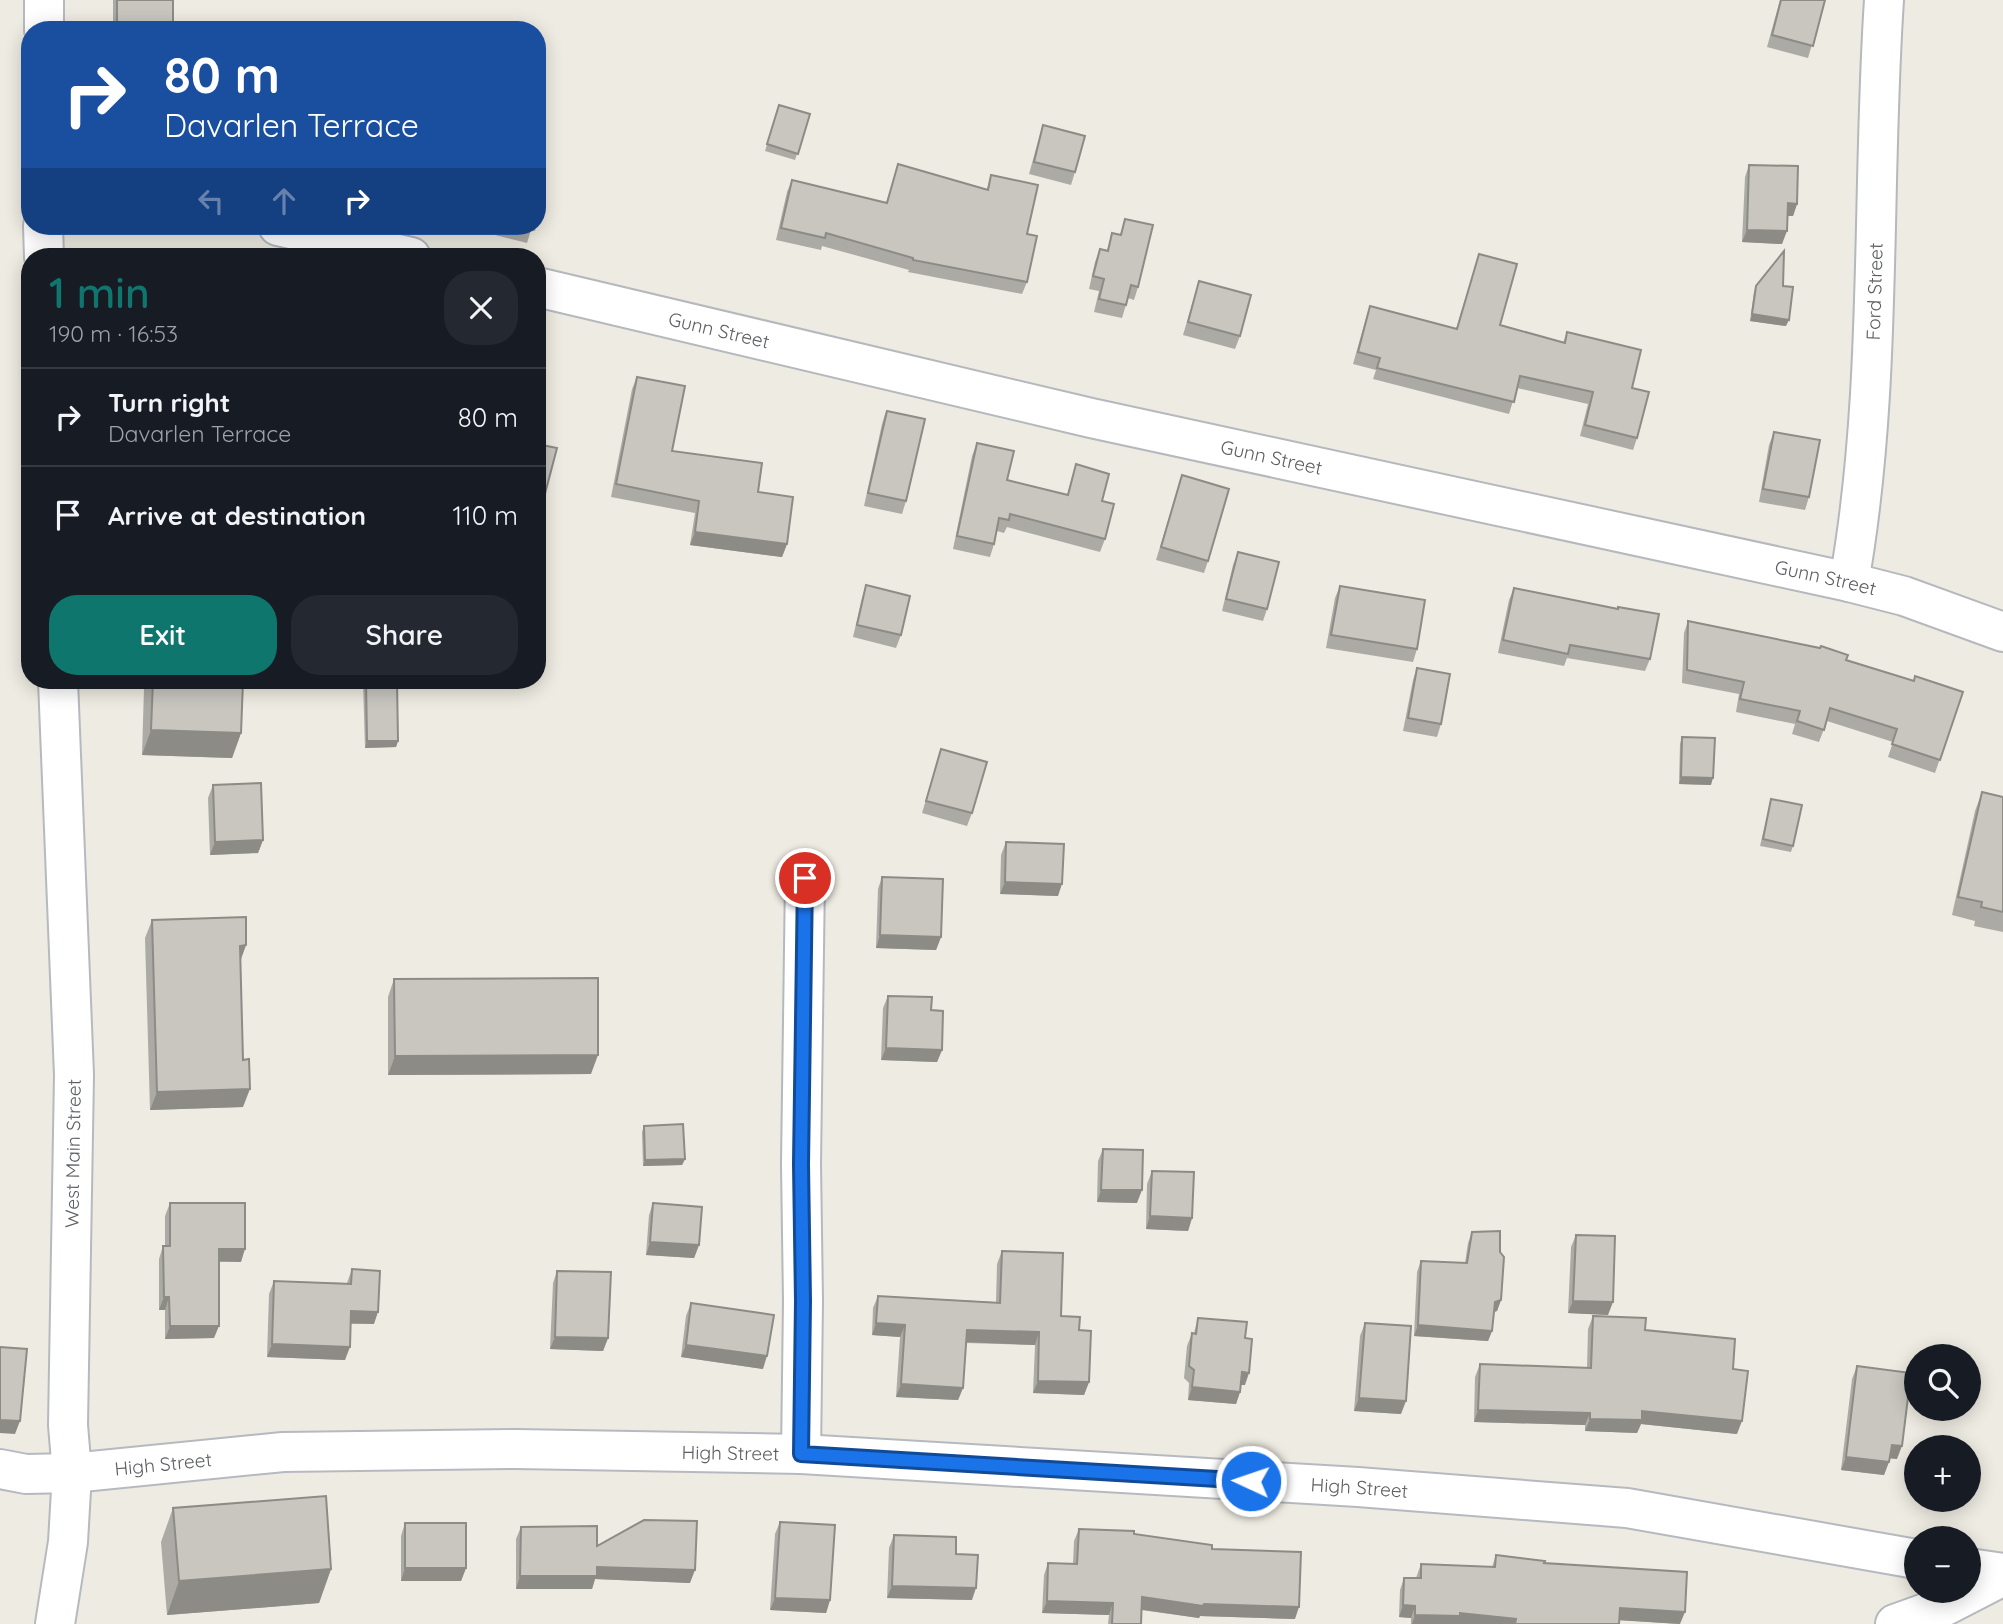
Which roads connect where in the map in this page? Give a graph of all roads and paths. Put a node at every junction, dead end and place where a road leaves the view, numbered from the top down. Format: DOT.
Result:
graph roads {
  1 [pos="44,0"];
  2 [pos="1884,0"];
  3 [pos="44,21"];
  4 [pos="317,235"];
  5 [pos="372,248"];
  6 [pos="546,289"];
  7 [pos="1849,582"];
  8 [pos="2003,632"];
  9 [pos="58,689"];
  10 [pos="805,878"];
  11 [pos="801,1454"];
  12 [pos="0,1469"];
  13 [pos="72,1473"];
  14 [pos="1904,1557"];
  15 [pos="1981,1570"];
  16 [pos="2003,1574"];
  17 [pos="55,1624"];
  18 [pos="1895,1624"];
  1 -- 3 [label="main road"];
  2 -- 7 [label="main road, Ford Street"];
  4 -- 5 [label="main road"];
  6 -- 7 [label="main road, Gunn Street"];
  7 -- 8 [label="main road, Gunn Street"];
  9 -- 13 [label="main road, West Main Street"];
  10 -- 11 [label="main road"];
  11 -- 13 [label="main road, High Street"];
  11 -- 14 [label="main road, High Street"];
  12 -- 13 [label="main road, High Street"];
  13 -- 17 [label="main road, West Main Street"];
  15 -- 16 [label="main road"];
  16 -- 18 [label="main road"];
}
